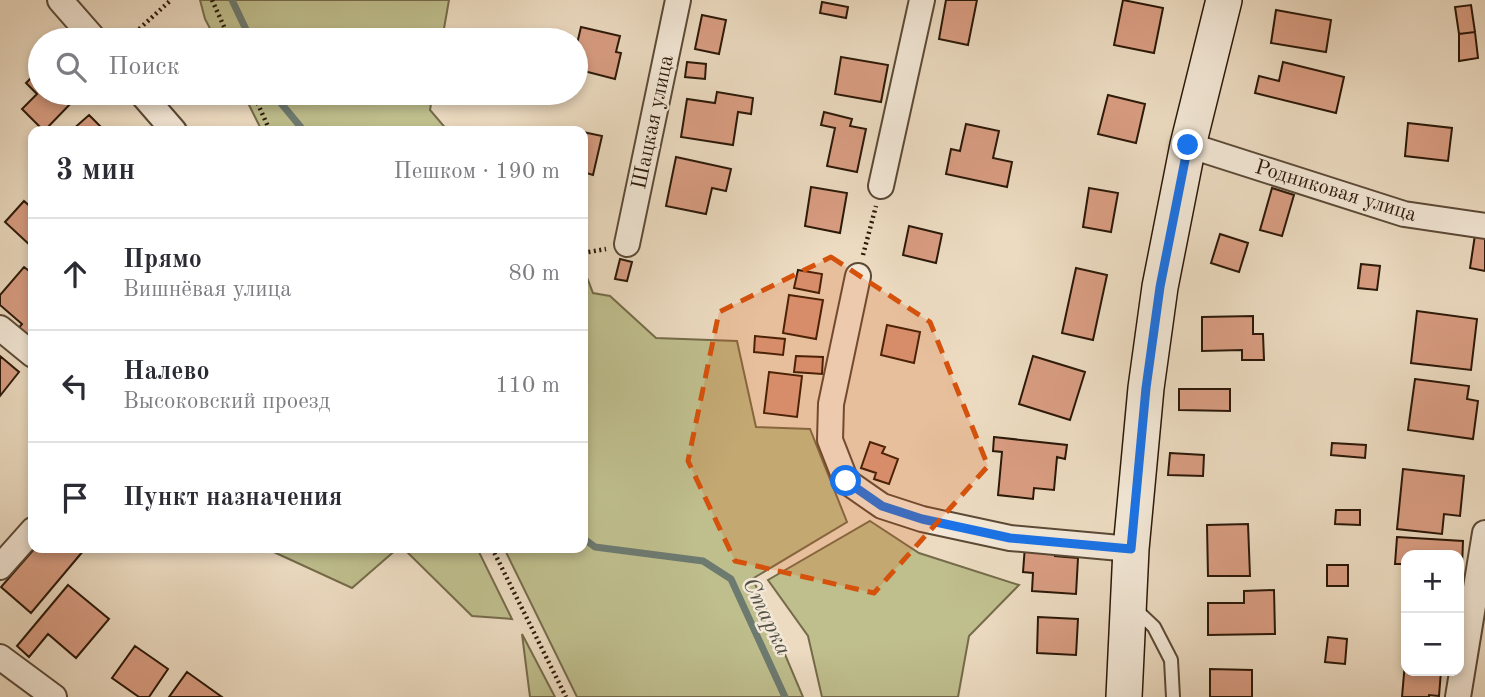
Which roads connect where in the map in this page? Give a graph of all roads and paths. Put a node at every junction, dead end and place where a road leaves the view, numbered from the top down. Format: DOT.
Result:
graph roads {
  1 [pos="61,0"];
  2 [pos="172,0"];
  3 [pos="212,0"];
  4 [pos="678,0"];
  5 [pos="922,0"];
  6 [pos="1224,0"];
  7 [pos="85,28"];
  8 [pos="140,28"];
  9 [pos="225,28"];
  10 [pos="151,105"];
  11 [pos="258,105"];
  12 [pos="170,126"];
  13 [pos="268,126"];
  14 [pos="1188,145"];
  15 [pos="881,186"];
  16 [pos="1485,226"];
  17 [pos="627,244"];
  18 [pos="858,276"];
  19 [pos="0,328"];
  20 [pos="28,351"];
  21 [pos="1485,533"];
  22 [pos="28,536"];
  23 [pos="1131,549"];
  24 [pos="494,553"];
  25 [pos="0,567"];
  26 [pos="1129,603"];
  27 [pos="0,657"];
  28 [pos="54,697"];
  29 [pos="566,697"];
  30 [pos="1124,697"];
  31 [pos="1173,697"];
  32 [pos="1458,697"];
  1 -- 7 [label="street"];
  2 -- 8 [label="path"];
  3 -- 9 [label="path"];
  4 -- 17 [label="street, Шацкая улица"];
  5 -- 15 [label="street"];
  6 -- 14 [label="street"];
  10 -- 12 [label="street"];
  11 -- 13 [label="path"];
  14 -- 16 [label="street, Родниковая улица"];
  14 -- 23 [label="street"];
  15 -- 18 [label="path"];
  18 -- 23 [label="street"];
  19 -- 20 [label="street"];
  21 -- 32 [label="street"];
  22 -- 25 [label="street"];
  23 -- 26 [label="street"];
  24 -- 29 [label="path"];
  26 -- 30 [label="street"];
  26 -- 31 [label="lane"];
  27 -- 28 [label="street"];
}
